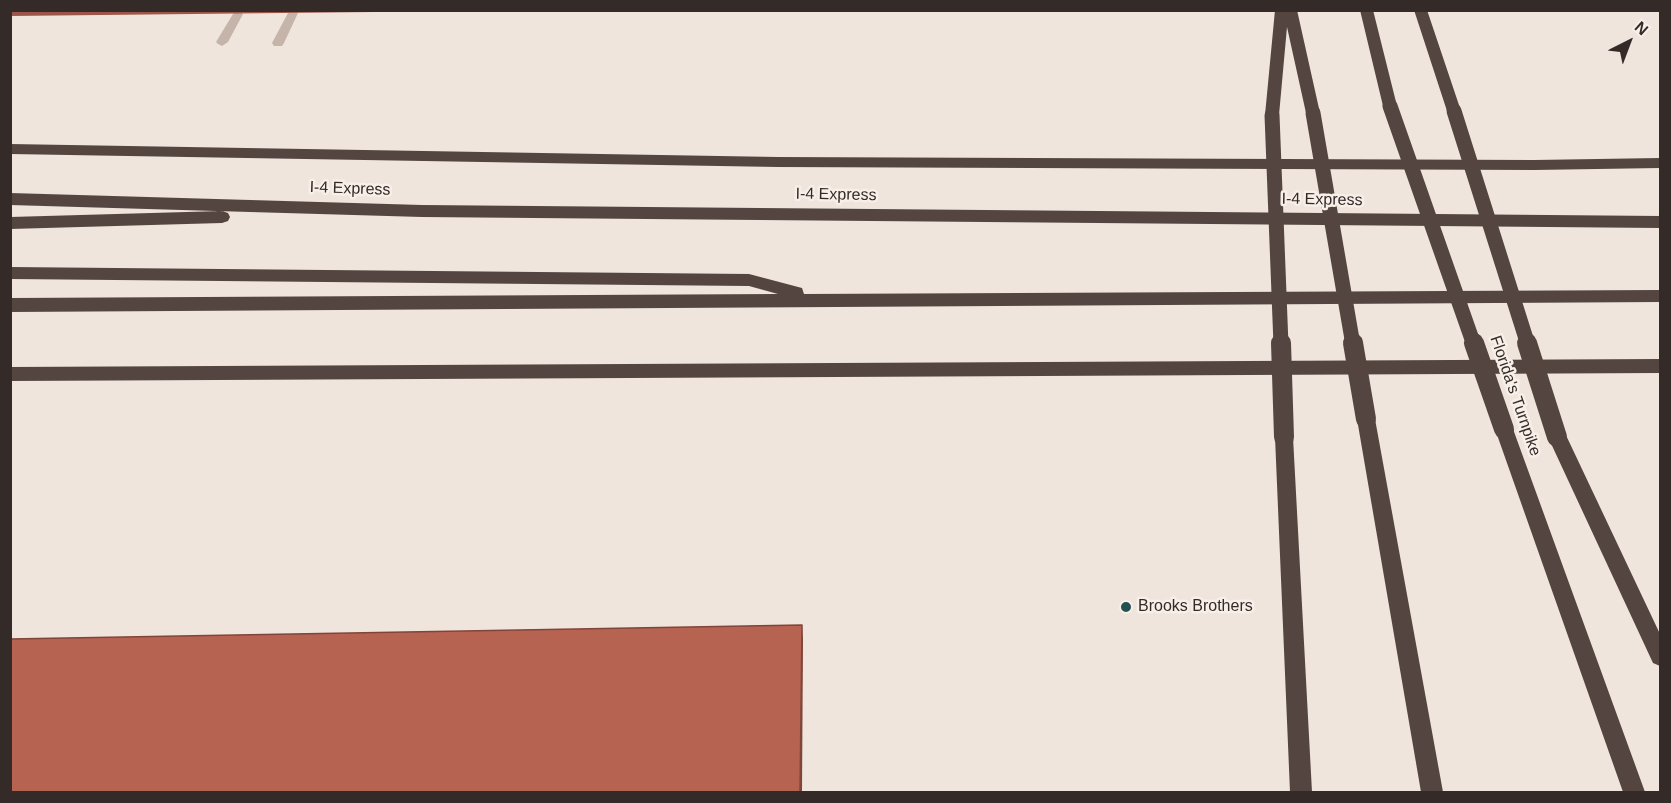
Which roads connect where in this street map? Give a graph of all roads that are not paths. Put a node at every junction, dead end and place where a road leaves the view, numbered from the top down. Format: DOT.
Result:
graph roads {
  1 [pos="1282,10"];
  2 [pos="1290,10"];
  3 [pos="1366,10"];
  4 [pos="1420,10"];
  5 [pos="293,13"];
  6 [pos="238,14"];
  7 [pos="222,42"];
  8 [pos="278,43"];
  9 [pos="10,150"];
  10 [pos="1660,163"];
  11 [pos="10,199"];
  12 [pos="422,211"];
  13 [pos="1660,222"];
  14 [pos="10,223"];
  15 [pos="10,273"];
  16 [pos="1660,296"];
  17 [pos="818,299"];
  18 [pos="10,305"];
  19 [pos="1660,366"];
  20 [pos="10,374"];
  21 [pos="1660,656"];
  22 [pos="1301,792"];
  23 [pos="1432,792"];
  24 [pos="1634,792"];
  1 -- 22 [label="highway, bridge"];
  2 -- 23 [label="highway, bridge"];
  3 -- 24 [label="highway, Florida's Turnpike, bridge"];
  4 -- 21 [label="highway, bridge"];
  5 -- 8 [label="lane"];
  6 -- 7 [label="lane"];
  9 -- 10 [label="highway"];
  11 -- 12 [label="highway, I-4 Express"];
  12 -- 13 [label="highway, I-4 Express"];
  12 -- 14 [label="highway"];
  15 -- 17 [label="highway"];
  16 -- 17 [label="highway"];
  17 -- 18 [label="highway"];
  19 -- 20 [label="highway"];
}
